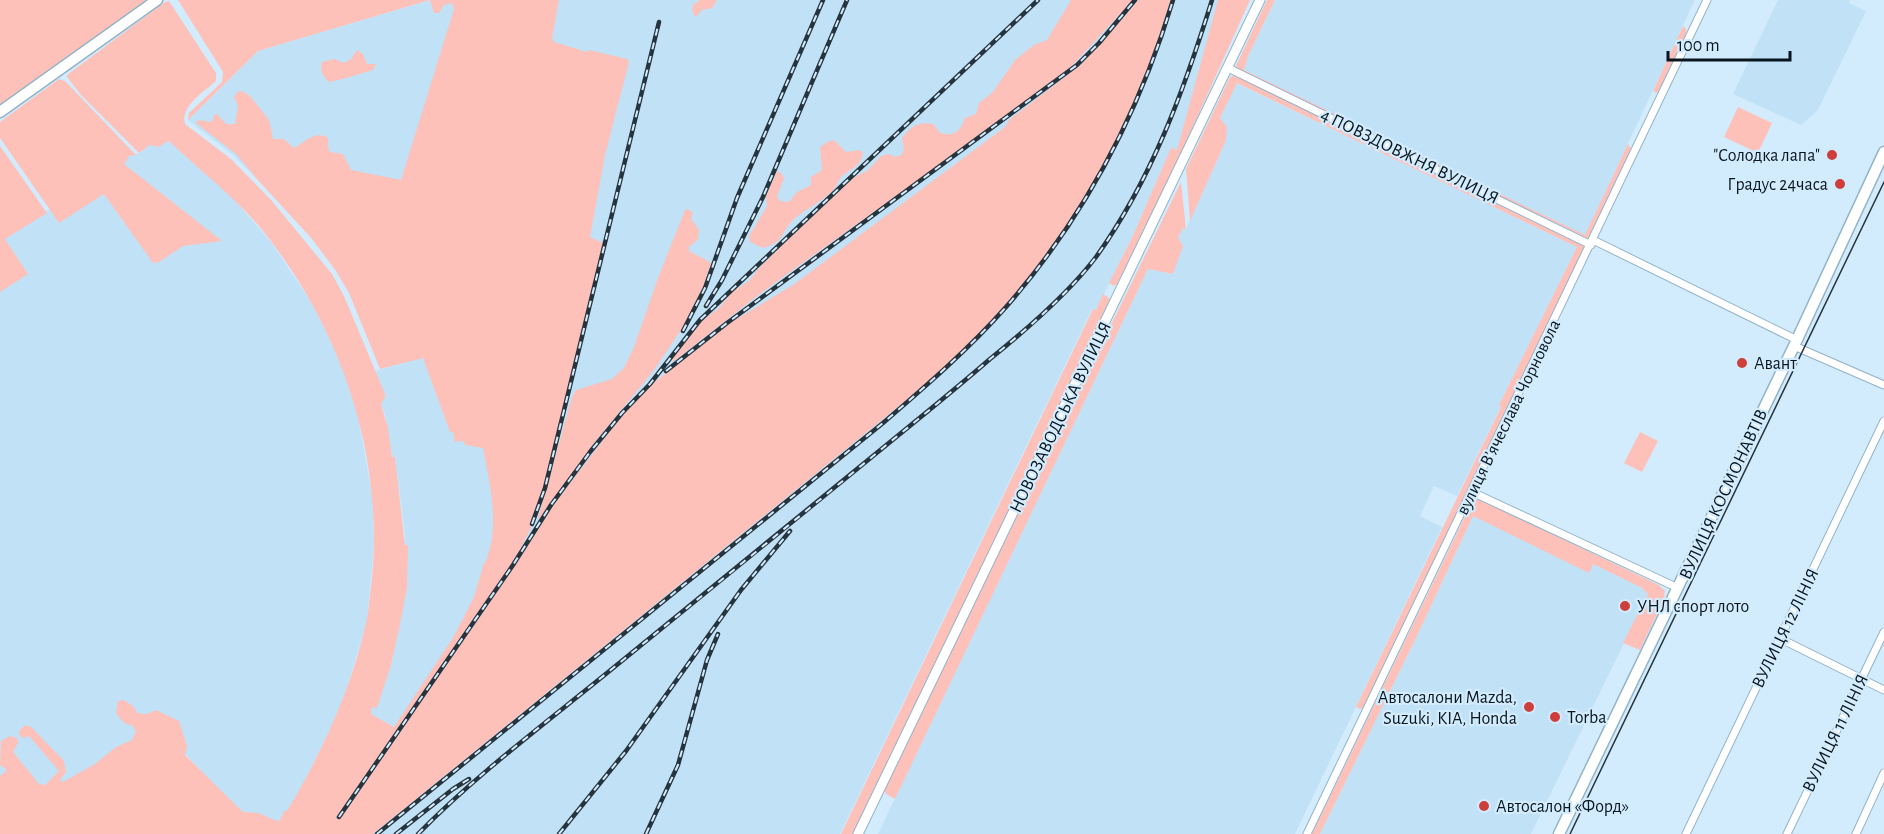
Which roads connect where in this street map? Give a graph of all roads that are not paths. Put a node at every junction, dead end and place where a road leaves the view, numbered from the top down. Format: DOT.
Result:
graph roads {
  1 [pos="157,0"];
  2 [pos="1260,0"];
  3 [pos="1707,0"];
  4 [pos="1228,68"];
  5 [pos="0,111"];
  6 [pos="1884,152"];
  7 [pos="1592,243"];
  8 [pos="1795,343"];
  9 [pos="1884,385"];
  10 [pos="1884,421"];
  11 [pos="1472,492"];
  12 [pos="1678,588"];
  13 [pos="1884,633"];
  14 [pos="1779,638"];
  15 [pos="1862,679"];
  16 [pos="1884,690"];
  17 [pos="1884,773"];
  18 [pos="858,834"];
  19 [pos="1307,834"];
  20 [pos="1559,834"];
  21 [pos="1686,834"];
  22 [pos="1787,834"];
  23 [pos="1856,834"];
  1 -- 5 [label="main road"];
  2 -- 4 [label="street, НОВОЗАВОДСЬКА ВУЛИЦЯ"];
  3 -- 7 [label="street, вулиця Вʼячеслава Чорновола"];
  4 -- 7 [label="street, 4 ПОВЗДОВЖНЯ ВУЛИЦЯ"];
  4 -- 18 [label="street, НОВОЗАВОДСЬКА ВУЛИЦЯ"];
  6 -- 8 [label="main road, ВУЛИЦЯ КОСМОНАВТІВ"];
  7 -- 8 [label="street, 4 ПОВЗДОВЖНЯ ВУЛИЦЯ"];
  7 -- 11 [label="street, вулиця Вʼячеслава Чорновола"];
  8 -- 9 [label="street, 4 ПОВЗДОВЖНЯ ВУЛИЦЯ"];
  8 -- 12 [label="main road, ВУЛИЦЯ КОСМОНАВТІВ"];
  10 -- 14 [label="street, ВУЛИЦЯ 12 ЛІНІЯ"];
  11 -- 12 [label="street"];
  11 -- 19 [label="street, вулиця Вʼячеслава Чорновола"];
  12 -- 20 [label="main road, ВУЛИЦЯ КОСМОНАВТІВ"];
  13 -- 15 [label="street, ВУЛИЦЯ 11 ЛІНІЯ"];
  14 -- 15 [label="street"];
  14 -- 21 [label="street, ВУЛИЦЯ 12 ЛІНІЯ"];
  15 -- 16 [label="street"];
  15 -- 22 [label="street, ВУЛИЦЯ 11 ЛІНІЯ"];
  17 -- 23 [label="street"];
}
